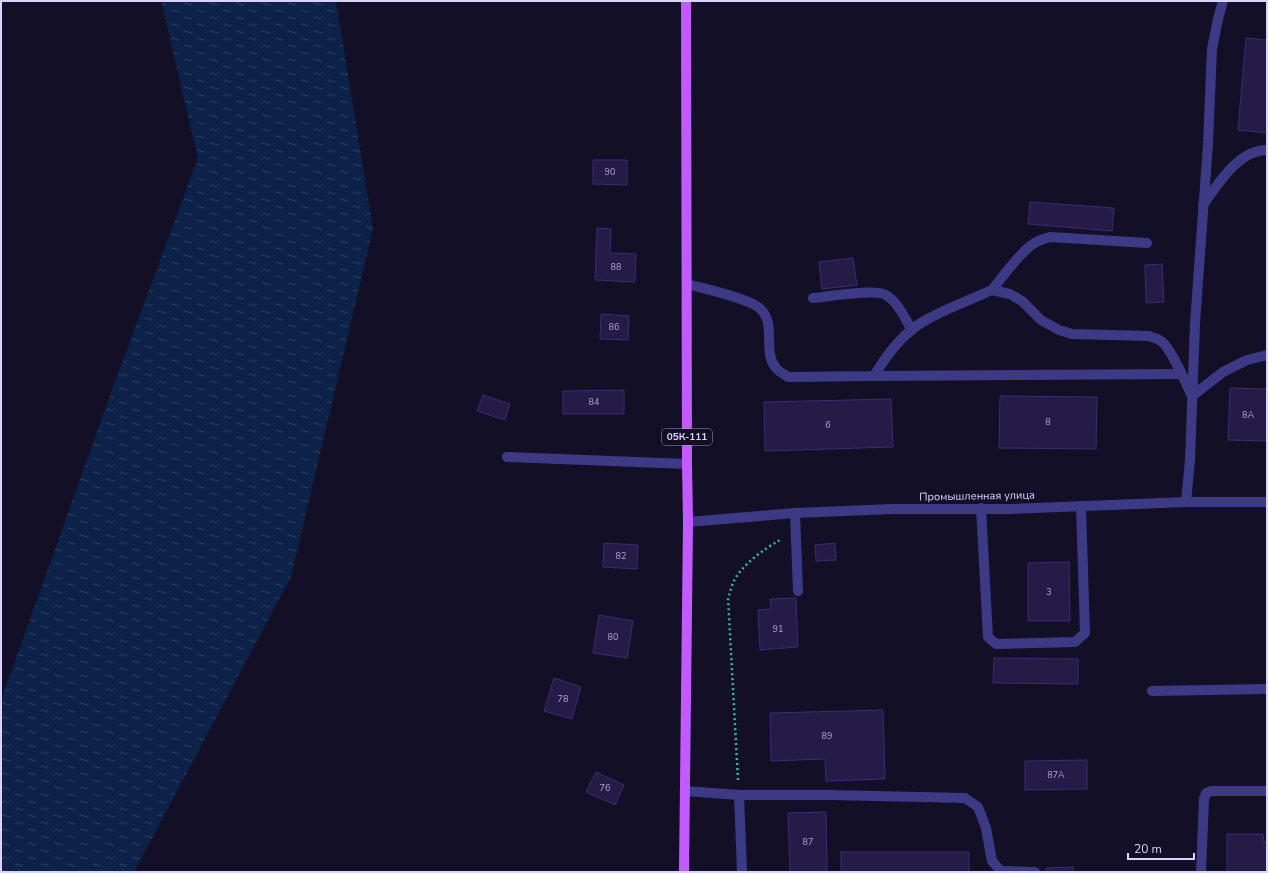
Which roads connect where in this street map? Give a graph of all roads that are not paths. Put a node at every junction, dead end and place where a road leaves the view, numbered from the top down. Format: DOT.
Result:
graph roads {
  1 [pos="686,1"];
  2 [pos="1223,1"];
  3 [pos="1267,150"];
  4 [pos="1203,205"];
  5 [pos="1147,243"];
  6 [pos="687,284"];
  7 [pos="992,290"];
  8 [pos="813,298"];
  9 [pos="912,330"];
  10 [pos="1267,354"];
  11 [pos="1181,374"];
  12 [pos="874,376"];
  13 [pos="1192,396"];
  14 [pos="507,457"];
  15 [pos="687,464"];
  16 [pos="1186,502"];
  17 [pos="1267,502"];
  18 [pos="1081,506"];
  19 [pos="981,508"];
  20 [pos="795,513"];
  21 [pos="688,522"];
  22 [pos="798,591"];
  23 [pos="1267,689"];
  24 [pos="1152,691"];
  25 [pos="1267,791"];
  26 [pos="685,792"];
  27 [pos="738,795"];
  28 [pos="684,872"];
  29 [pos="742,872"];
  30 [pos="1035,872"];
  31 [pos="1201,872"];
  1 -- 6 [label="main road, 05К-111"];
  2 -- 4 [label="lane"];
  3 -- 4 [label="lane"];
  4 -- 13 [label="lane"];
  5 -- 7 [label="lane"];
  6 -- 12 [label="lane"];
  6 -- 15 [label="main road, 05К-111"];
  7 -- 9 [label="lane"];
  7 -- 11 [label="lane"];
  8 -- 9 [label="lane"];
  9 -- 12 [label="lane"];
  10 -- 13 [label="lane"];
  11 -- 12 [label="lane"];
  11 -- 13 [label="lane"];
  13 -- 16 [label="lane"];
  14 -- 15 [label="lane"];
  15 -- 21 [label="main road, 05К-111"];
  16 -- 17 [label="lane, Промышленная улица"];
  16 -- 18 [label="lane, Промышленная улица"];
  18 -- 19 [label="lane, Промышленная улица"];
  18 -- 19 [label="lane"];
  19 -- 20 [label="lane, Промышленная улица"];
  20 -- 21 [label="lane, Промышленная улица"];
  20 -- 22 [label="lane"];
  21 -- 26 [label="main road, 05К-111"];
  23 -- 24 [label="lane"];
  25 -- 31 [label="lane"];
  26 -- 27 [label="lane"];
  26 -- 28 [label="main road, 05К-111"];
  27 -- 29 [label="lane"];
  27 -- 30 [label="lane"];
}
